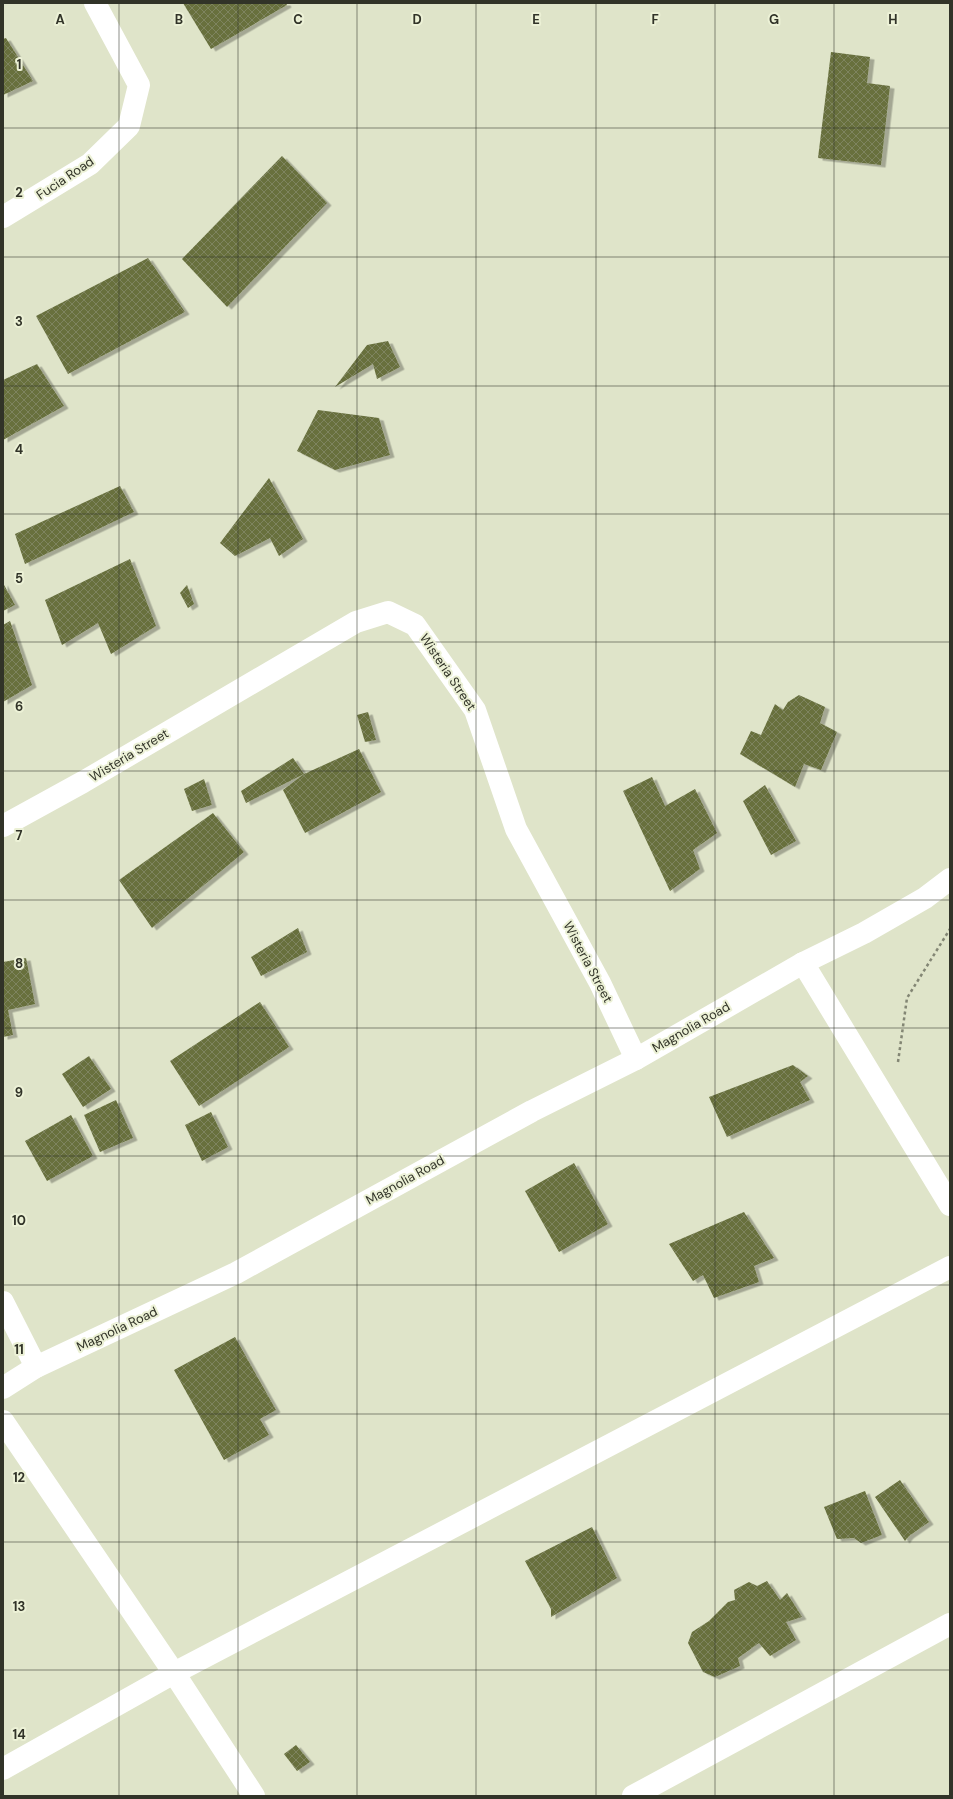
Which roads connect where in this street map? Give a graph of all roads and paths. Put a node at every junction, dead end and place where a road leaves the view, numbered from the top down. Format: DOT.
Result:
graph roads {
  1 [pos="95,3"];
  2 [pos="3,218"];
  3 [pos="3,826"];
  4 [pos="950,879"];
  5 [pos="950,928"];
  6 [pos="803,963"];
  7 [pos="636,1059"];
  8 [pos="884,1097"];
  9 [pos="950,1205"];
  10 [pos="950,1267"];
  11 [pos="3,1302"];
  12 [pos="36,1367"];
  13 [pos="3,1388"];
  14 [pos="3,1421"];
  15 [pos="950,1624"];
  16 [pos="174,1674"];
  17 [pos="3,1769"];
  18 [pos="254,1796"];
  19 [pos="633,1796"];
  1 -- 2 [label="street, Fucia Road"];
  3 -- 7 [label="street, Wisteria Street"];
  4 -- 6 [label="street, Magnolia Road"];
  5 -- 8 [label="path"];
  6 -- 7 [label="street, Magnolia Road"];
  6 -- 8 [label="street"];
  7 -- 12 [label="street, Magnolia Road"];
  8 -- 9 [label="street"];
  10 -- 16 [label="street"];
  11 -- 12 [label="street"];
  12 -- 13 [label="street, Magnolia Road"];
  14 -- 16 [label="street"];
  15 -- 19 [label="street"];
  16 -- 17 [label="street"];
  16 -- 18 [label="street"];
}
